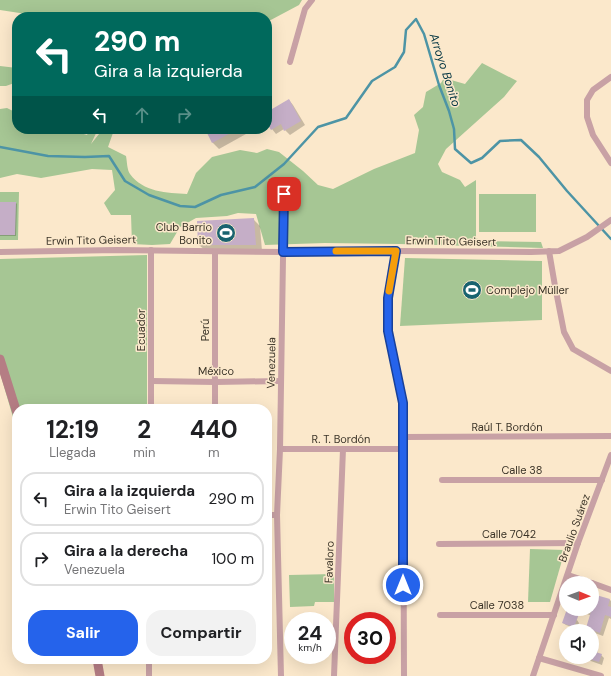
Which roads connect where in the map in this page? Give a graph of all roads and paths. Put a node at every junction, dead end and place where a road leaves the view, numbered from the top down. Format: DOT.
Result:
graph roads {
  1 [pos="312,0"];
  2 [pos="290,62"];
  3 [pos="611,77"];
  4 [pos="611,163"];
  5 [pos="284,194"];
  6 [pos="611,220"];
  7 [pos="151,250"];
  8 [pos="396,251"];
  9 [pos="0,252"];
  10 [pos="214,252"];
  11 [pos="283,252"];
  12 [pos="549,252"];
  13 [pos="0,359"];
  14 [pos="611,371"];
  15 [pos="152,381"];
  16 [pos="280,381"];
  17 [pos="215,382"];
  18 [pos="14,404"];
  19 [pos="152,404"];
  20 [pos="215,404"];
  21 [pos="611,436"];
  22 [pos="403,437"];
  23 [pos="280,449"];
  24 [pos="343,449"];
  25 [pos="403,449"];
  26 [pos="611,454"];
  27 [pos="442,480"];
  28 [pos="602,480"];
  29 [pos="272,515"];
  30 [pos="277,515"];
  31 [pos="578,543"];
  32 [pos="439,544"];
  33 [pos="568,575"];
  34 [pos="571,576"];
  35 [pos="599,586"];
  36 [pos="611,590"];
  37 [pos="440,615"];
  38 [pos="554,615"];
  39 [pos="539,658"];
  40 [pos="98,664"];
  41 [pos="150,664"];
  42 [pos="99,676"];
  43 [pos="104,676"];
  44 [pos="149,676"];
  45 [pos="281,676"];
  46 [pos="334,676"];
  47 [pos="404,676"];
  48 [pos="533,676"];
  49 [pos="601,676"];
  1 -- 2 [label="street"];
  3 -- 4 [label="street"];
  5 -- 11 [label="street, Venezuela"];
  6 -- 12 [label="street, Erwin Tito Geisert"];
  7 -- 9 [label="street, Erwin Tito Geisert"];
  7 -- 10 [label="street, Erwin Tito Geisert"];
  7 -- 15 [label="street, Ecuador"];
  8 -- 11 [label="street, Erwin Tito Geisert"];
  8 -- 12 [label="street, Erwin Tito Geisert"];
  8 -- 22 [label="street"];
  10 -- 11 [label="street, Erwin Tito Geisert"];
  10 -- 17 [label="street, Perú"];
  11 -- 16 [label="street, Venezuela"];
  12 -- 14 [label="street"];
  13 -- 18 [label="main road"];
  15 -- 17 [label="street, México"];
  15 -- 19 [label="street, Ecuador"];
  16 -- 17 [label="street, México"];
  16 -- 23 [label="street, Venezuela"];
  17 -- 20 [label="street, Perú"];
  21 -- 22 [label="street, Raúl T. Bordón"];
  22 -- 25 [label="street"];
  23 -- 24 [label="street, R. T. Bordón"];
  23 -- 30 [label="street, Venezuela"];
  24 -- 25 [label="street, R. T. Bordón"];
  24 -- 46 [label="street, Favaloro"];
  25 -- 47 [label="street"];
  26 -- 28 [label="street, Braulio Suárez"];
  27 -- 28 [label="street, Calle 38"];
  28 -- 31 [label="street, Braulio Suárez"];
  29 -- 30 [label="street"];
  30 -- 45 [label="street, Venezuela"];
  31 -- 32 [label="street, Calle 7042"];
  31 -- 33 [label="street, Braulio Suárez"];
  33 -- 34 [label="street"];
  33 -- 38 [label="street, Braulio Suárez"];
  35 -- 36 [label="street"];
  37 -- 38 [label="street, Calle 7038"];
  38 -- 39 [label="street, Braulio Suárez"];
  39 -- 48 [label="street, Braulio Suárez"];
  39 -- 49 [label="street"];
  40 -- 42 [label="main road"];
  41 -- 44 [label="street"];
  42 -- 43 [label="main road"];
}
